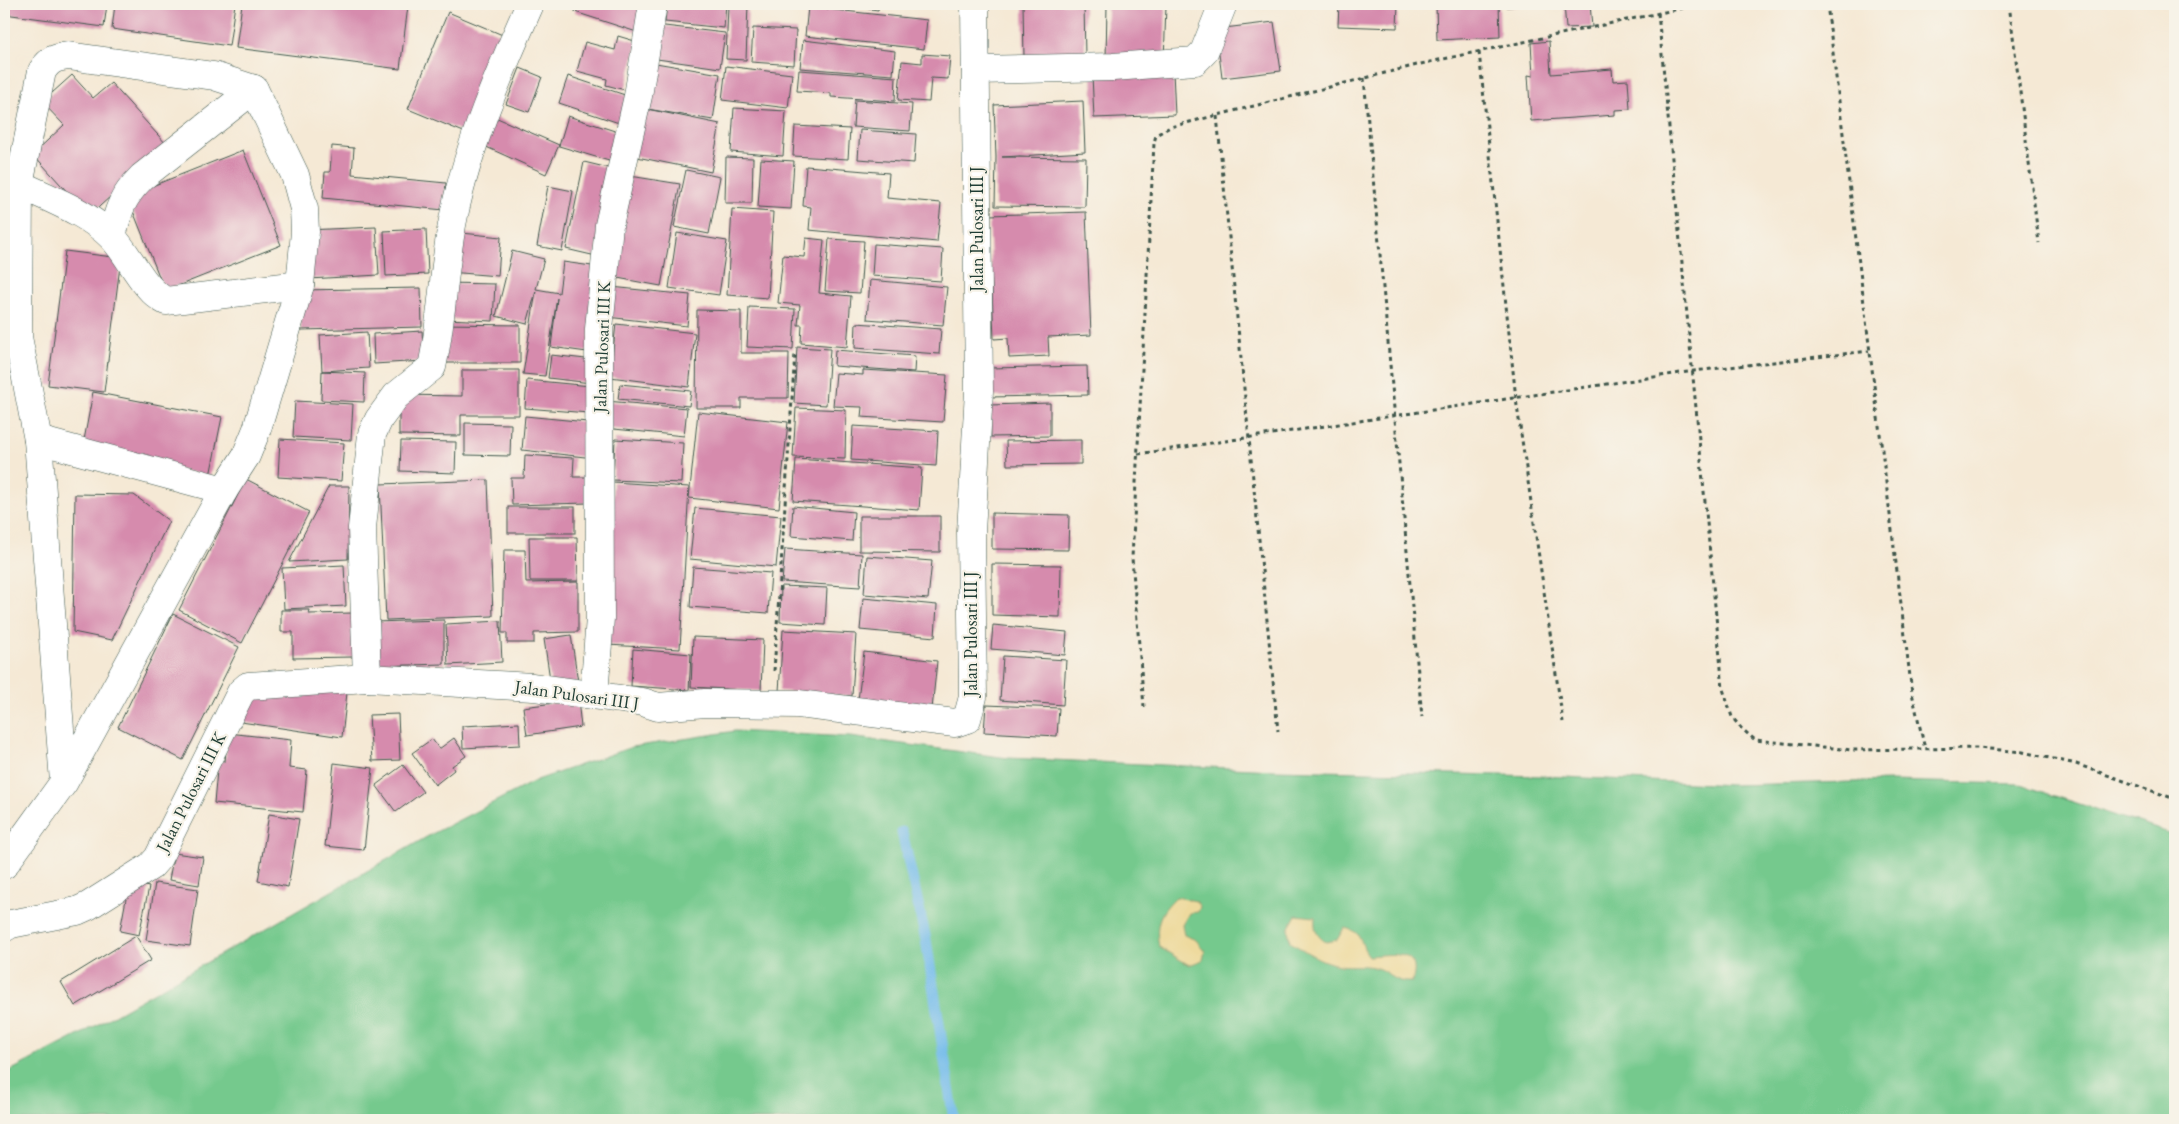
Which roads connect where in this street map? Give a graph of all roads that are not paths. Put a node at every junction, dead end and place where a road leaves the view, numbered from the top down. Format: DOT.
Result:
graph roads {
  1 [pos="530,4"];
  2 [pos="654,4"];
  3 [pos="975,4"];
  4 [pos="1223,4"];
  5 [pos="976,70"];
  6 [pos="254,89"];
  7 [pos="19,184"];
  8 [pos="112,237"];
  9 [pos="300,285"];
  10 [pos="38,440"];
  11 [pos="224,490"];
  12 [pos="367,678"];
  13 [pos="594,695"];
  14 [pos="64,782"];
  15 [pos="4,864"];
  16 [pos="6,924"];
  1 -- 12 [label="street"];
  2 -- 13 [label="street, Jalan Pulosari III K"];
  3 -- 5 [label="street, Jalan Pulosari III J"];
  4 -- 5 [label="street"];
  5 -- 13 [label="street, Jalan Pulosari III J"];
  6 -- 7 [label="street"];
  6 -- 8 [label="street"];
  6 -- 9 [label="street"];
  7 -- 8 [label="street"];
  7 -- 10 [label="street"];
  8 -- 9 [label="street"];
  9 -- 11 [label="street"];
  10 -- 11 [label="street"];
  10 -- 14 [label="street"];
  11 -- 14 [label="street"];
  12 -- 13 [label="street, Jalan Pulosari III J"];
  12 -- 16 [label="street, Jalan Pulosari III K"];
  14 -- 15 [label="street"];
}
